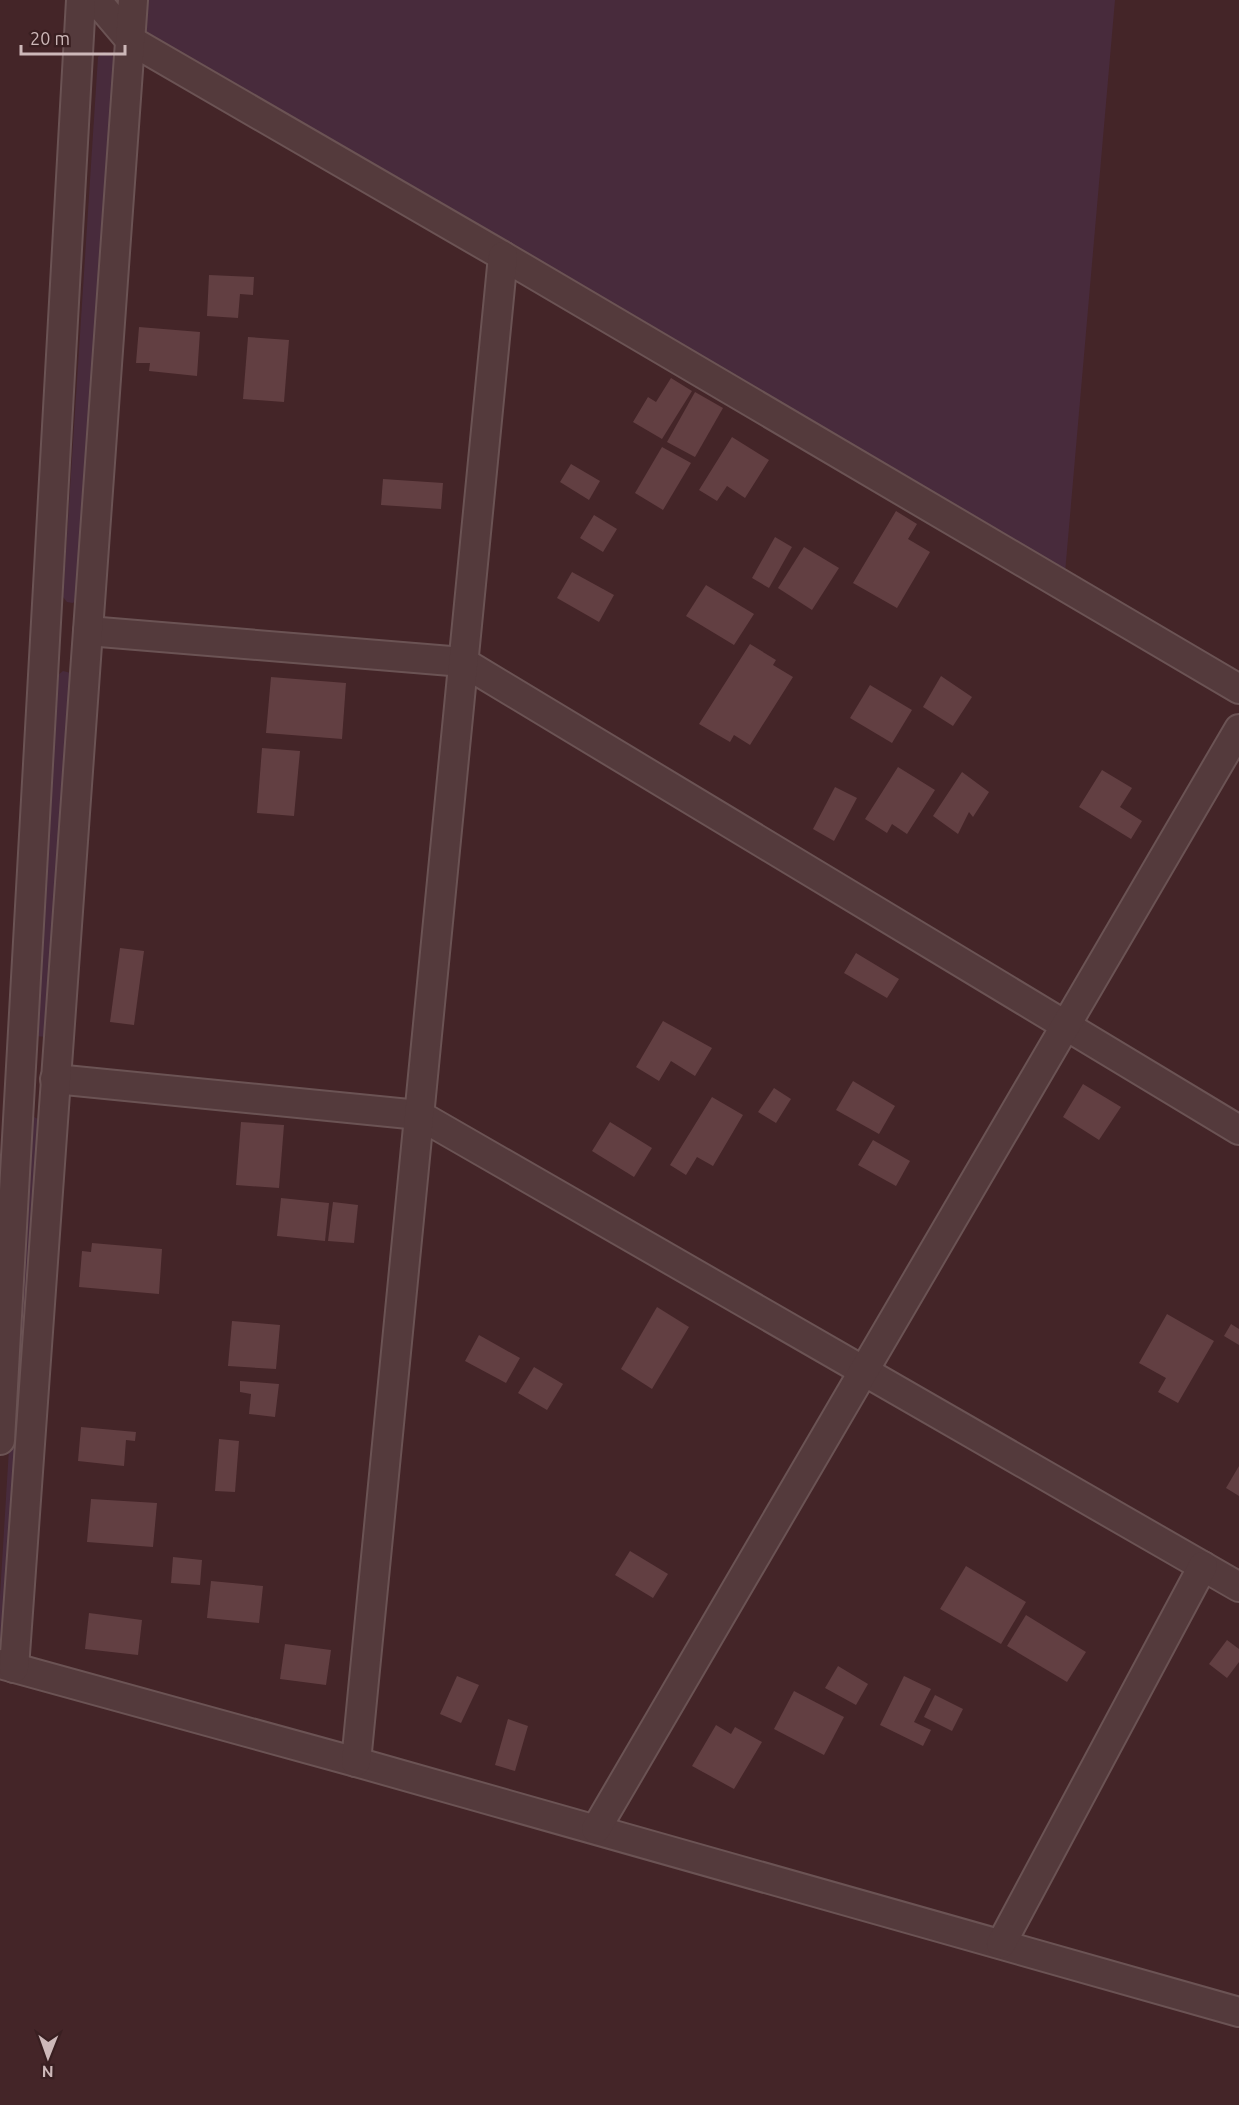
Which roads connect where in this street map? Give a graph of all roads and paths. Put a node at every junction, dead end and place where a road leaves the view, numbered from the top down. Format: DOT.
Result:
graph roads {
  1 [pos="81,0"];
  2 [pos="96,0"];
  3 [pos="133,0"];
  4 [pos="130,40"];
  5 [pos="504,256"];
  6 [pos="88,631"];
  7 [pos="463,662"];
  8 [pos="1239,689"];
  9 [pos="1239,729"];
  10 [pos="1066,1025"];
  11 [pos="55,1079"];
  12 [pos="419,1115"];
  13 [pos="1239,1130"];
  14 [pos="865,1372"];
  15 [pos="0,1440"];
  16 [pos="1203,1566"];
  17 [pos="1239,1587"];
  18 [pos="7,1666"];
  19 [pos="356,1762"];
  20 [pos="596,1829"];
  21 [pos="1001,1944"];
  22 [pos="1239,2012"];
  1 -- 15 [label="street"];
  2 -- 4 [label="street"];
  3 -- 4 [label="street"];
  4 -- 5 [label="street"];
  4 -- 6 [label="street"];
  5 -- 7 [label="street"];
  5 -- 8 [label="street"];
  6 -- 7 [label="street"];
  6 -- 11 [label="street"];
  7 -- 10 [label="street"];
  7 -- 12 [label="street"];
  9 -- 10 [label="street"];
  10 -- 13 [label="street"];
  10 -- 14 [label="street"];
  11 -- 12 [label="street"];
  11 -- 18 [label="street"];
  12 -- 14 [label="street"];
  12 -- 19 [label="street"];
  14 -- 16 [label="street"];
  14 -- 20 [label="street"];
  16 -- 17 [label="street"];
  16 -- 21 [label="street"];
  18 -- 19 [label="street"];
  19 -- 20 [label="street"];
  20 -- 21 [label="street"];
  21 -- 22 [label="street"];
}
